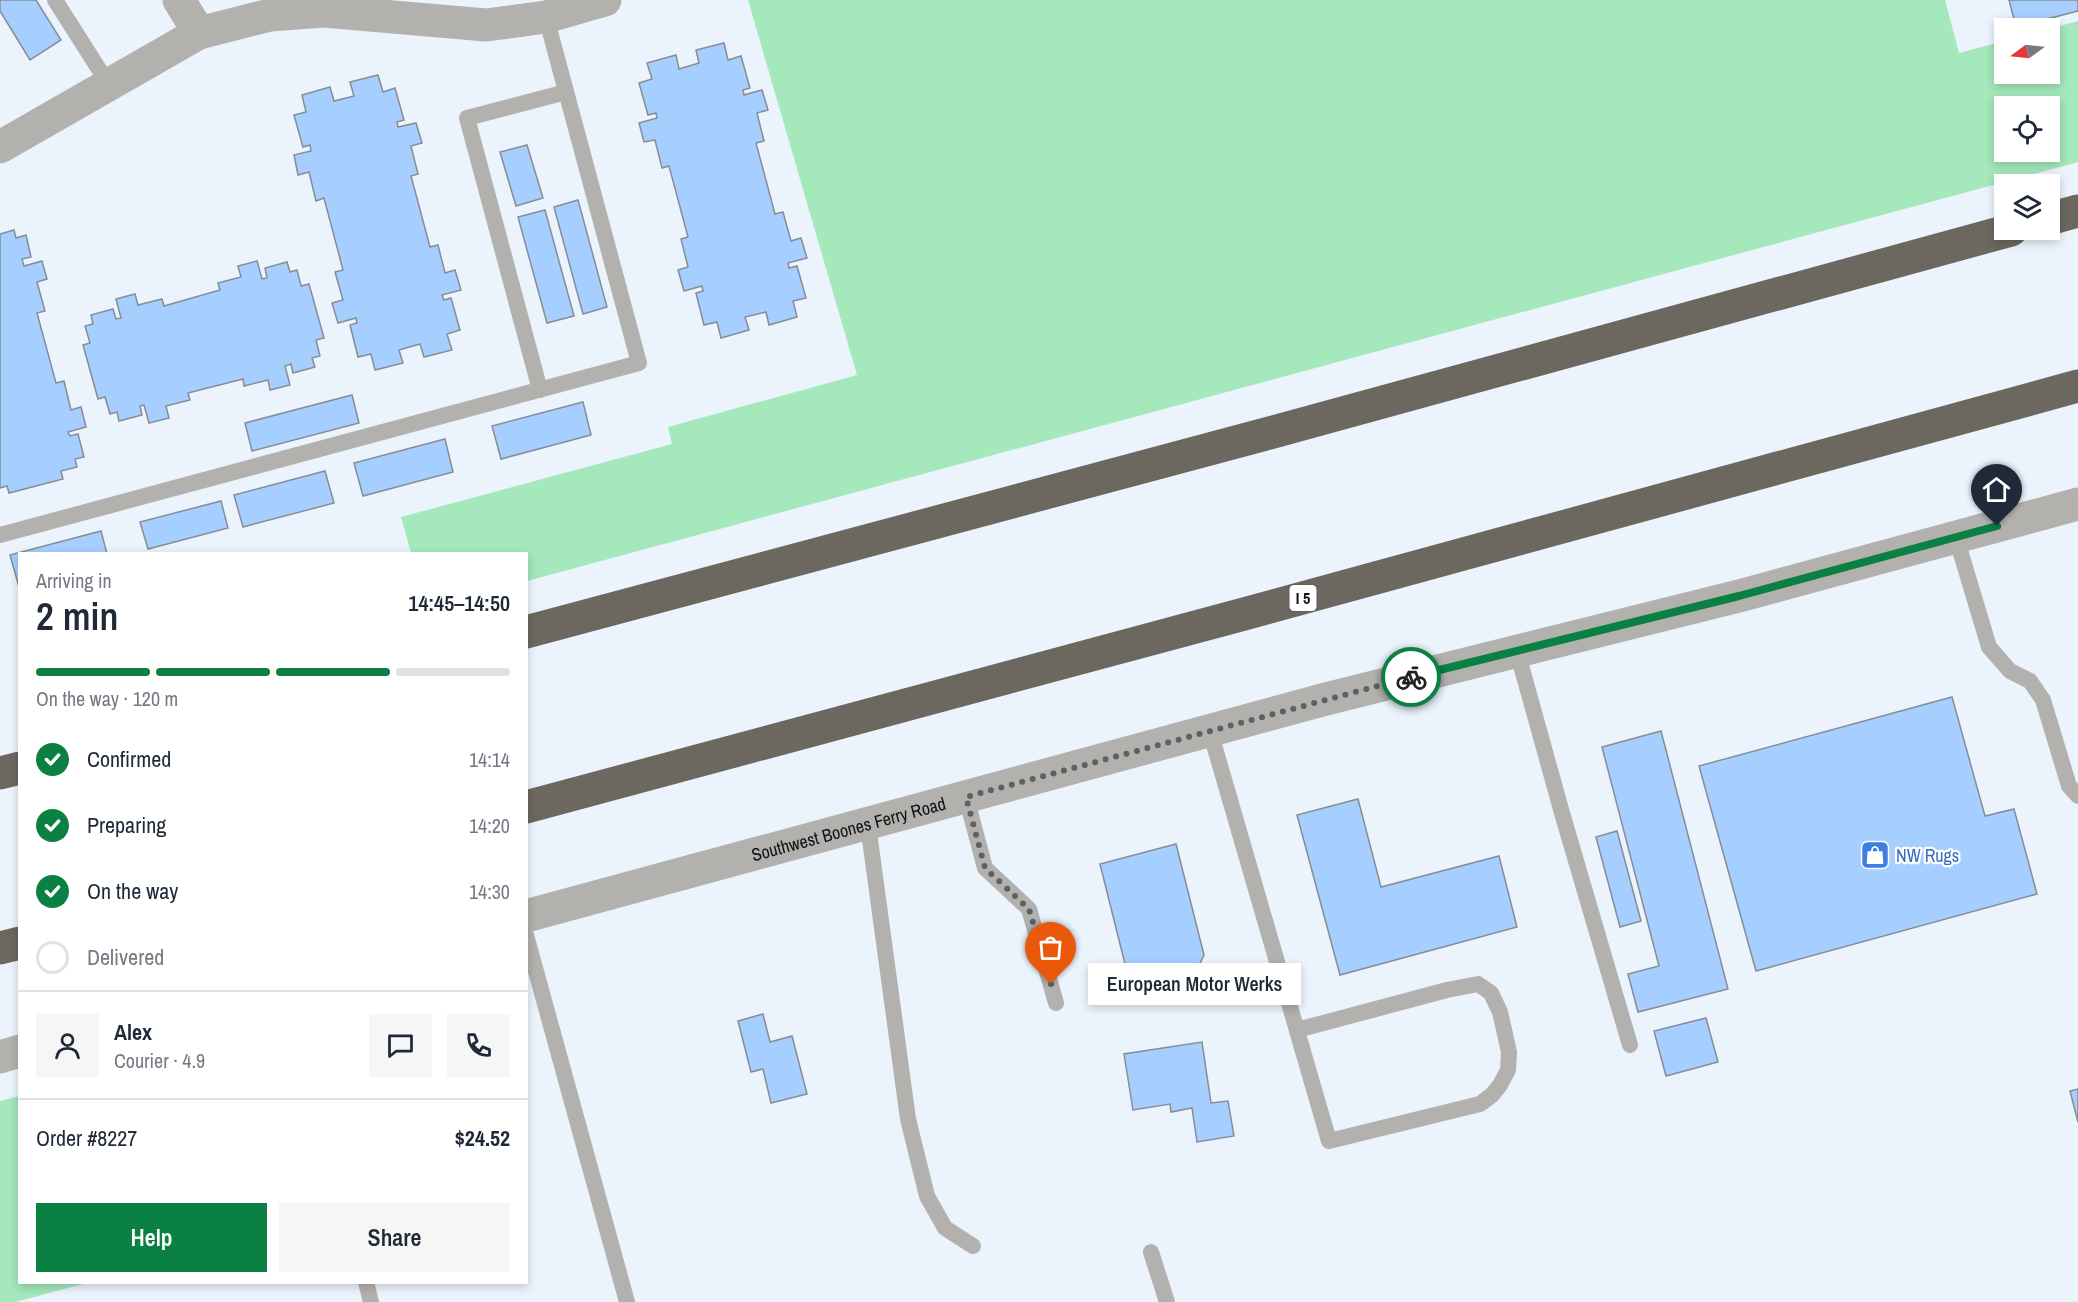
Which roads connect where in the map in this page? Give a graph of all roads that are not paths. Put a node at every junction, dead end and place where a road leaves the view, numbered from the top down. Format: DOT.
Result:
graph roads {
  1 [pos="55,0"];
  2 [pos="178,0"];
  3 [pos="605,0"];
  4 [pos="546,17"];
  5 [pos="200,33"];
  6 [pos="109,85"];
  7 [pos="566,92"];
  8 [pos="0,147"];
  9 [pos="2078,211"];
  10 [pos="2060,216"];
  11 [pos="1994,235"];
  12 [pos="2078,386"];
  13 [pos="540,390"];
  14 [pos="2078,504"];
  15 [pos="0,535"];
  16 [pos="1956,537"];
  17 [pos="528,631"];
  18 [pos="1517,651"];
  19 [pos="1210,731"];
  20 [pos="18,768"];
  21 [pos="0,773"];
  22 [pos="2078,796"];
  23 [pos="966,797"];
  24 [pos="528,806"];
  25 [pos="868,825"];
  26 [pos="528,915"];
  27 [pos="528,942"];
  28 [pos="18,944"];
  29 [pos="0,948"];
  30 [pos="1056,1003"];
  31 [pos="1297,1030"];
  32 [pos="1630,1045"];
  33 [pos="18,1052"];
  34 [pos="0,1057"];
  35 [pos="973,1246"];
  36 [pos="1151,1252"];
  37 [pos="366,1284"];
  38 [pos="371,1302"];
  39 [pos="627,1302"];
  40 [pos="1167,1302"];
  1 -- 6 [label="lane"];
  2 -- 5 [label="street"];
  3 -- 4 [label="street"];
  4 -- 5 [label="street"];
  4 -- 7 [label="lane"];
  5 -- 6 [label="street"];
  6 -- 8 [label="street"];
  7 -- 13 [label="lane"];
  7 -- 13 [label="lane"];
  9 -- 10 [label="highway"];
  11 -- 17 [label="highway"];
  12 -- 24 [label="highway, I 5"];
  13 -- 15 [label="lane"];
  14 -- 16 [label="street, Southwest Boones Ferry Road"];
  16 -- 18 [label="street, Southwest Boones Ferry Road"];
  16 -- 22 [label="lane"];
  18 -- 19 [label="street, Southwest Boones Ferry Road"];
  18 -- 32 [label="lane"];
  19 -- 23 [label="street, Southwest Boones Ferry Road"];
  19 -- 31 [label="lane"];
  20 -- 21 [label="highway"];
  23 -- 25 [label="street, Southwest Boones Ferry Road"];
  23 -- 30 [label="lane"];
  25 -- 26 [label="street, Southwest Boones Ferry Road"];
  25 -- 35 [label="lane"];
  27 -- 39 [label="lane"];
  28 -- 29 [label="highway"];
  31 -- 31 [label="lane"];
  33 -- 34 [label="street"];
  36 -- 40 [label="lane"];
  37 -- 38 [label="lane"];
}
